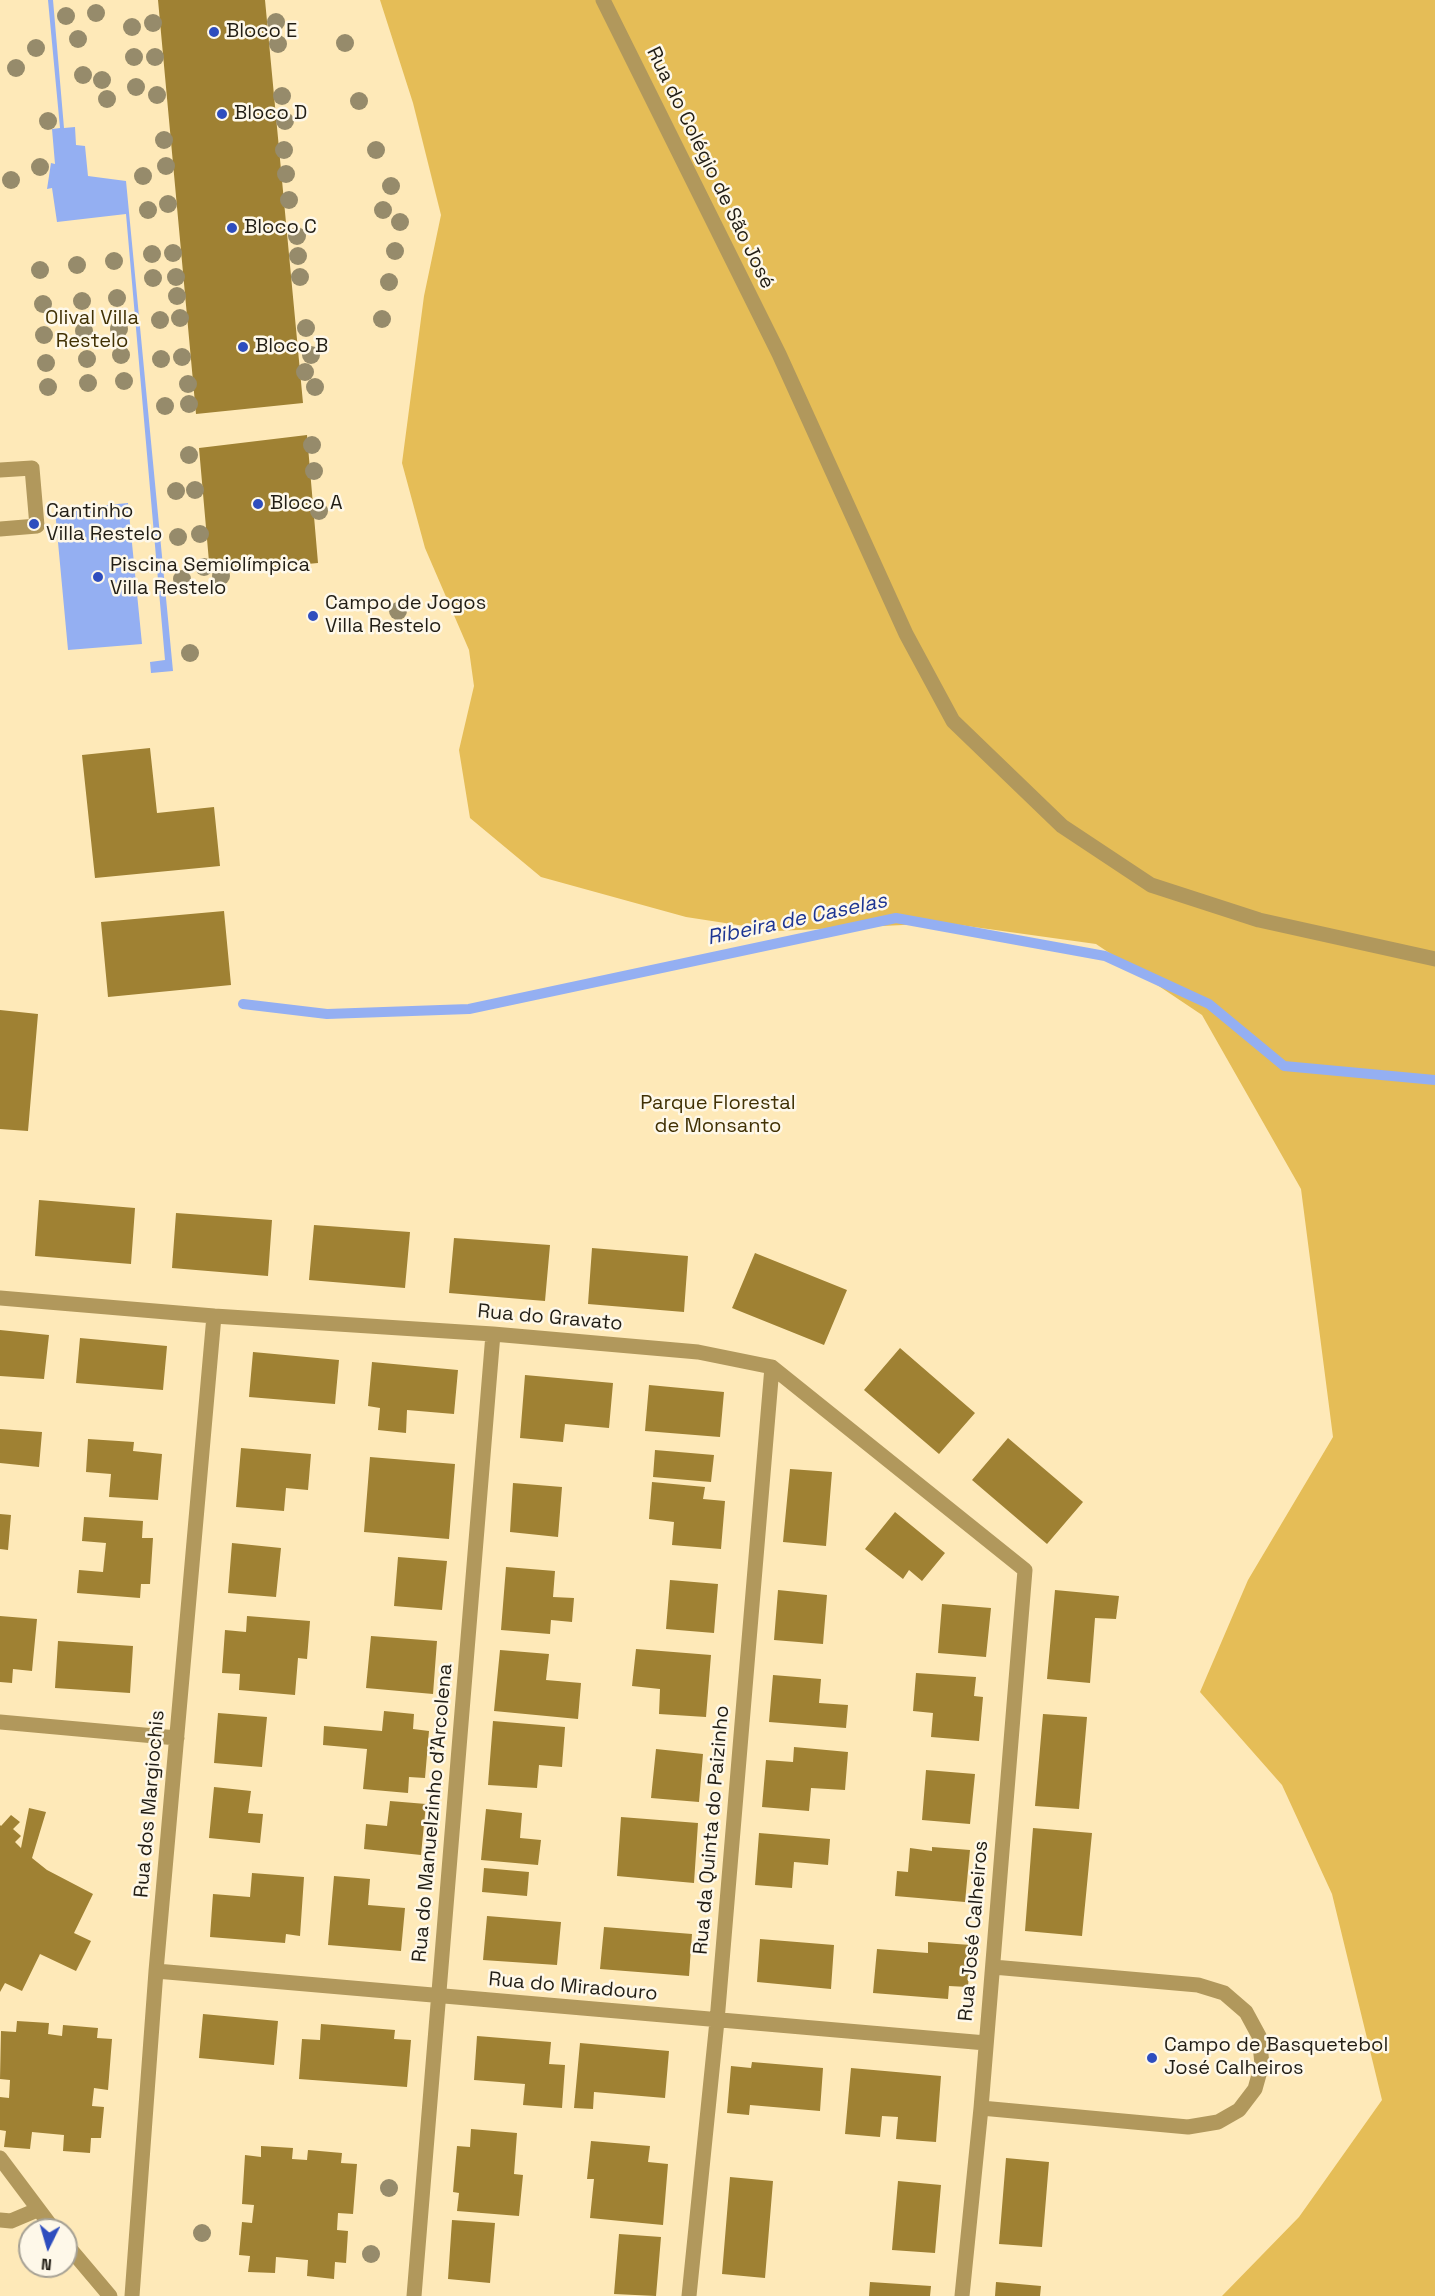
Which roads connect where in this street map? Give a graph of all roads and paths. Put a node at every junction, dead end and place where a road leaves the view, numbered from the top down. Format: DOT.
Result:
graph roads {
  1 [pos="603,0"];
  2 [pos="0,470"];
  3 [pos="0,529"];
  4 [pos="1435,959"];
  5 [pos="0,1298"];
  6 [pos="214,1317"];
  7 [pos="493,1334"];
  8 [pos="772,1367"];
  9 [pos="1024,1570"];
  10 [pos="0,1722"];
  11 [pos="177,1738"];
  12 [pos="993,1966"];
  13 [pos="156,1971"];
  14 [pos="439,1996"];
  15 [pos="717,2021"];
  16 [pos="986,2043"];
  17 [pos="981,2108"];
  18 [pos="0,2158"];
  19 [pos="38,2210"];
  20 [pos="44,2218"];
  21 [pos="0,2220"];
  22 [pos="78,2258"];
  23 [pos="110,2296"];
  24 [pos="132,2296"];
  25 [pos="414,2296"];
  26 [pos="689,2296"];
  27 [pos="962,2296"];
  1 -- 4 [label="street, Rua do Colégio de São José"];
  2 -- 3 [label="street"];
  5 -- 6 [label="street, Rua do Gravato"];
  6 -- 7 [label="street, Rua do Gravato"];
  6 -- 11 [label="street, Rua dos Margiochis"];
  7 -- 8 [label="street, Rua do Gravato"];
  7 -- 14 [label="street, Rua do Manuelzinho d'Arcolena"];
  8 -- 9 [label="street, Rua do Gravato"];
  8 -- 15 [label="street, Rua da Quinta do Paizinho"];
  9 -- 12 [label="street, Rua José Calheiros"];
  10 -- 11 [label="street"];
  11 -- 13 [label="street, Rua dos Margiochis"];
  12 -- 16 [label="street, Rua José Calheiros"];
  12 -- 17 [label="street"];
  13 -- 14 [label="street, Rua do Miradouro"];
  13 -- 24 [label="street, Rua dos Margiochis"];
  14 -- 15 [label="street, Rua do Miradouro"];
  14 -- 25 [label="street, Rua do Manuelzinho d'Arcolena"];
  15 -- 16 [label="street, Rua do Miradouro"];
  15 -- 26 [label="street, Rua da Quinta do Paizinho"];
  16 -- 17 [label="street, Rua José Calheiros"];
  17 -- 27 [label="street, Rua José Calheiros"];
  18 -- 19 [label="street"];
  19 -- 20 [label="street"];
  19 -- 21 [label="street"];
  22 -- 23 [label="street"];
}
